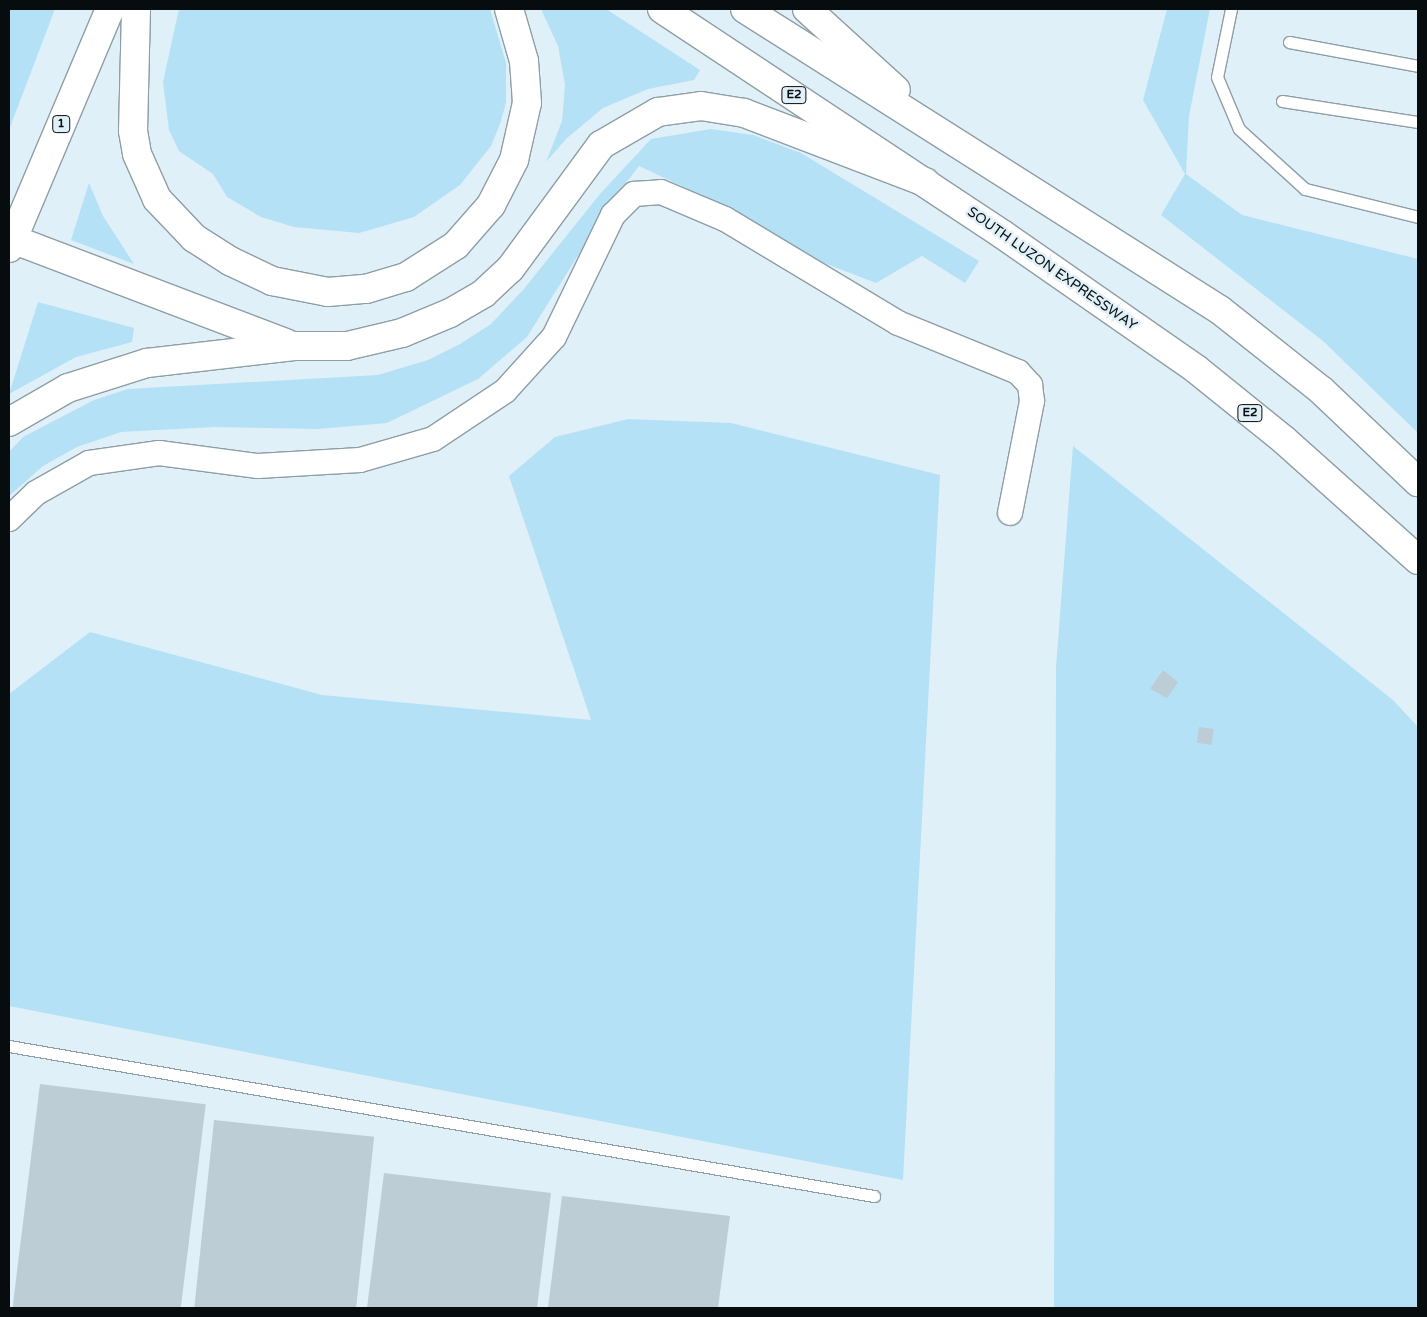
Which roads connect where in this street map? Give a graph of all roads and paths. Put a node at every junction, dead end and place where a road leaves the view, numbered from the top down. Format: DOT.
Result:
graph roads {
  1 [pos="110,9"];
  2 [pos="136,9"];
  3 [pos="509,9"];
  4 [pos="662,9"];
  5 [pos="745,9"];
  6 [pos="808,9"];
  7 [pos="1231,9"];
  8 [pos="1289,42"];
  9 [pos="1418,66"];
  10 [pos="1282,101"];
  11 [pos="1418,122"];
  12 [pos="951,139"];
  13 [pos="925,182"];
  14 [pos="1418,217"];
  15 [pos="10,243"];
  16 [pos="294,346"];
  17 [pos="9,422"];
  18 [pos="1418,482"];
  19 [pos="1010,513"];
  20 [pos="9,519"];
  21 [pos="1418,560"];
  22 [pos="9,1046"];
  23 [pos="874,1196"];
  1 -- 15 [label="highway, 1"];
  2 -- 3 [label="highway"];
  4 -- 13 [label="highway, SOUTH LUZON EXPRESSWAY / E2"];
  5 -- 12 [label="highway"];
  6 -- 12 [label="highway"];
  7 -- 14 [label="lane"];
  8 -- 9 [label="lane"];
  10 -- 11 [label="lane"];
  12 -- 18 [label="highway"];
  13 -- 16 [label="highway"];
  13 -- 21 [label="highway, SOUTH LUZON EXPRESSWAY / E2"];
  15 -- 16 [label="highway"];
  16 -- 17 [label="highway"];
  19 -- 20 [label="street"];
  22 -- 23 [label="lane"];
}
